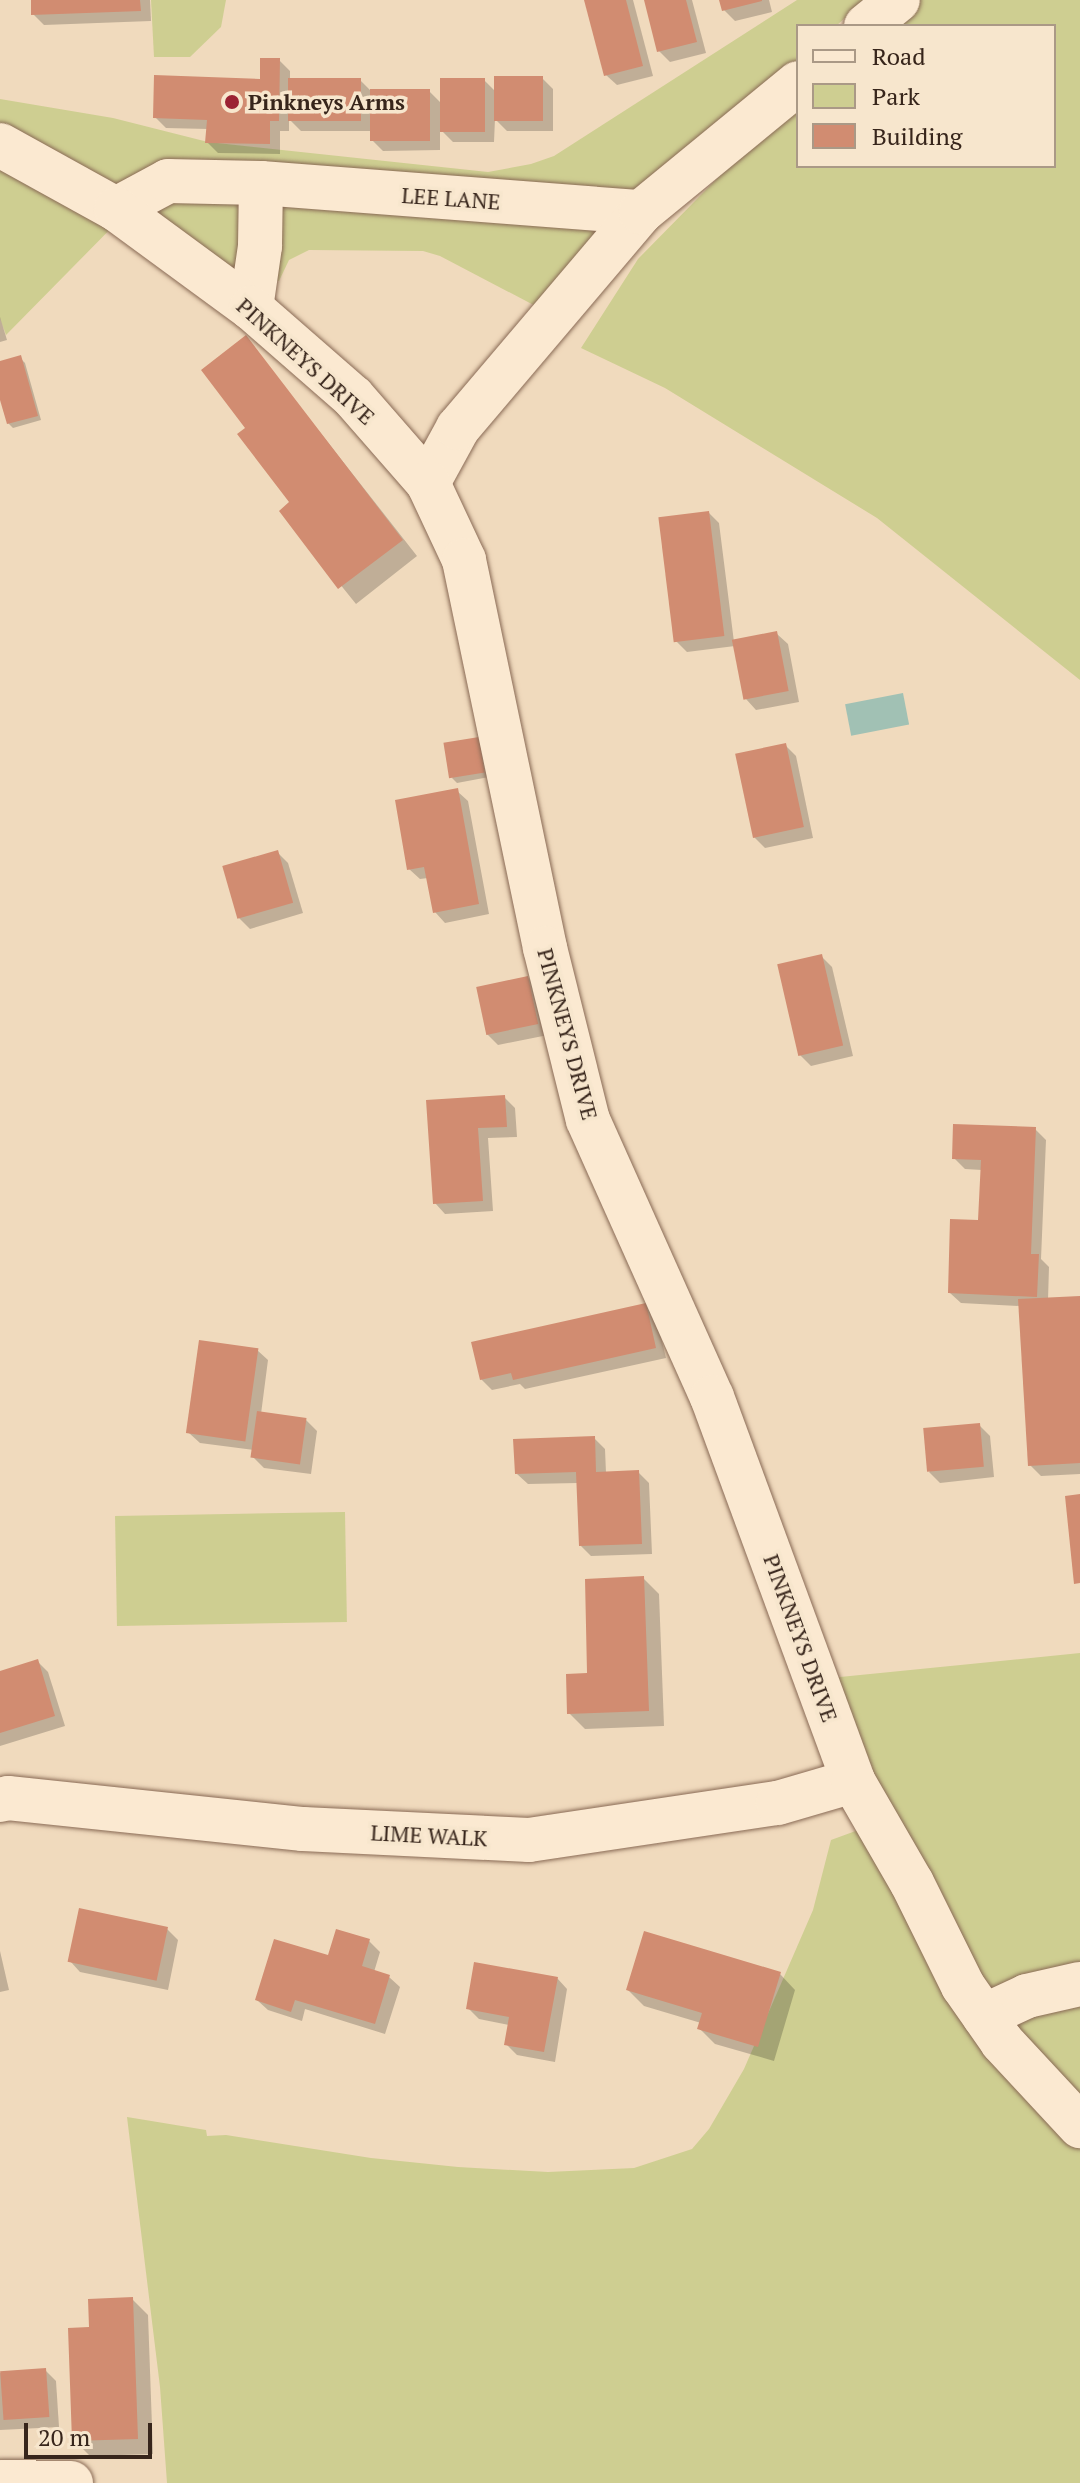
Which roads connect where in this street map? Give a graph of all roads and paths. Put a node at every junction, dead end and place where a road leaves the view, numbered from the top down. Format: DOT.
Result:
graph roads {
  1 [pos="898,0"];
  2 [pos="868,24"];
  3 [pos="796,85"];
  4 [pos="0,145"];
  5 [pos="261,183"];
  6 [pos="116,209"];
  7 [pos="641,212"];
  8 [pos="251,308"];
  9 [pos="428,483"];
  10 [pos="853,1781"];
  11 [pos="0,1800"];
  12 [pos="1080,1984"];
  13 [pos="984,2016"];
  14 [pos="1080,2126"];
  15 [pos="0,2482"];
  16 [pos="71,2483"];
  1 -- 2 [label="street"];
  3 -- 7 [label="street"];
  4 -- 6 [label="street, PINKNEYS DRIVE"];
  5 -- 6 [label="street, LEE LANE"];
  5 -- 7 [label="street, LEE LANE"];
  5 -- 8 [label="street"];
  6 -- 8 [label="street, PINKNEYS DRIVE"];
  7 -- 9 [label="street"];
  8 -- 9 [label="street, PINKNEYS DRIVE"];
  9 -- 10 [label="street, PINKNEYS DRIVE"];
  10 -- 11 [label="street, LIME WALK"];
  10 -- 13 [label="street, PINKNEYS DRIVE"];
  12 -- 13 [label="street"];
  13 -- 14 [label="street, PINKNEYS DRIVE"];
  15 -- 16 [label="street"];
}
